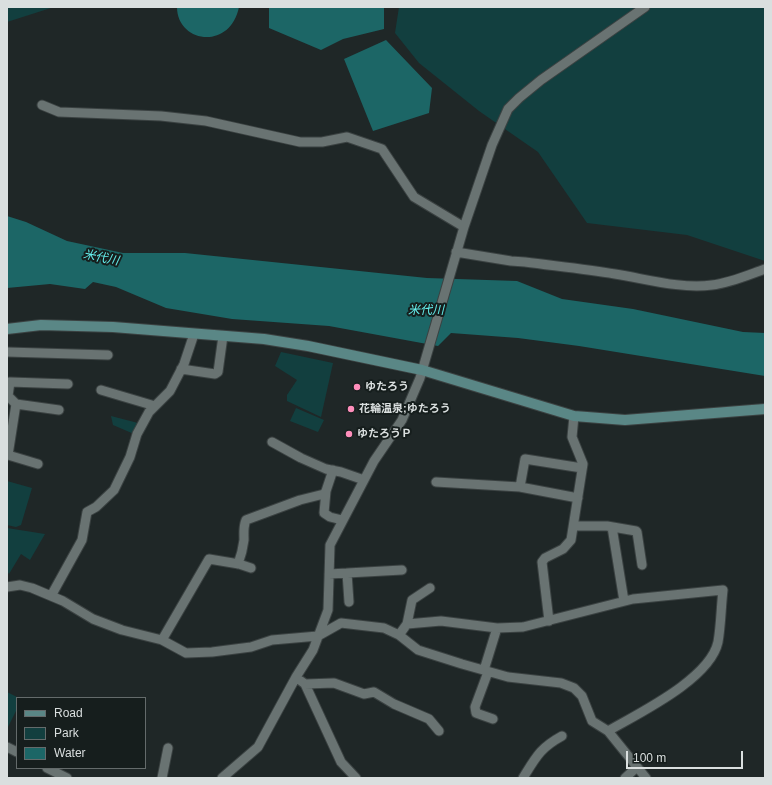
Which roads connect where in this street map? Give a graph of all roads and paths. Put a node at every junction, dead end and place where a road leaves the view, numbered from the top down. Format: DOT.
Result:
graph roads {
  1 [pos="645,7"];
  2 [pos="42,105"];
  3 [pos="464,227"];
  4 [pos="455,255"];
  5 [pos="765,269"];
  6 [pos="7,329"];
  7 [pos="194,334"];
  8 [pos="224,336"];
  9 [pos="7,352"];
  10 [pos="108,355"];
  11 [pos="423,365"];
  12 [pos="181,369"];
  13 [pos="68,384"];
  14 [pos="101,390"];
  15 [pos="8,396"];
  16 [pos="16,404"];
  17 [pos="155,406"];
  18 [pos="765,409"];
  19 [pos="58,410"];
  20 [pos="574,416"];
  21 [pos="272,442"];
  22 [pos="38,464"];
  23 [pos="582,468"];
  24 [pos="332,470"];
  25 [pos="364,480"];
  26 [pos="436,482"];
  27 [pos="520,487"];
  28 [pos="326,491"];
  29 [pos="578,498"];
  30 [pos="342,520"];
  31 [pos="574,526"];
  32 [pos="612,527"];
  33 [pos="238,564"];
  34 [pos="642,565"];
  35 [pos="251,568"];
  36 [pos="402,570"];
  37 [pos="347,573"];
  38 [pos="329,574"];
  39 [pos="7,587"];
  40 [pos="430,588"];
  41 [pos="51,596"];
  42 [pos="624,601"];
  43 [pos="348,602"];
  44 [pos="549,620"];
  45 [pos="407,624"];
  46 [pos="496,628"];
  47 [pos="399,635"];
  48 [pos="318,636"];
  49 [pos="162,640"];
  50 [pos="486,671"];
  51 [pos="296,677"];
  52 [pos="305,684"];
  53 [pos="493,719"];
  54 [pos="439,731"];
  55 [pos="608,731"];
  56 [pos="562,736"];
  57 [pos="7,747"];
  58 [pos="168,748"];
  59 [pos="16,752"];
  60 [pos="637,766"];
  61 [pos="49,772"];
  62 [pos="67,778"];
  63 [pos="162,778"];
  64 [pos="222,778"];
  65 [pos="356,778"];
  66 [pos="523,778"];
  67 [pos="625,778"];
  68 [pos="646,778"];
  1 -- 3 [label="street"];
  2 -- 3 [label="street"];
  3 -- 4 [label="street"];
  4 -- 5 [label="street"];
  4 -- 11 [label="street"];
  6 -- 7 [label="street"];
  7 -- 8 [label="street"];
  7 -- 12 [label="street"];
  8 -- 11 [label="street"];
  8 -- 12 [label="street"];
  9 -- 10 [label="street"];
  11 -- 20 [label="street"];
  11 -- 25 [label="street"];
  12 -- 17 [label="street"];
  13 -- 15 [label="street"];
  14 -- 17 [label="street"];
  15 -- 16 [label="street"];
  16 -- 19 [label="street"];
  16 -- 22 [label="street"];
  17 -- 41 [label="street"];
  18 -- 20 [label="street"];
  20 -- 23 [label="street"];
  21 -- 24 [label="street"];
  23 -- 27 [label="street"];
  23 -- 29 [label="street"];
  24 -- 25 [label="street"];
  24 -- 28 [label="street"];
  25 -- 30 [label="street"];
  26 -- 27 [label="street"];
  27 -- 29 [label="street"];
  28 -- 30 [label="street"];
  28 -- 33 [label="street"];
  29 -- 31 [label="street"];
  30 -- 38 [label="street"];
  31 -- 32 [label="street"];
  31 -- 44 [label="street"];
  32 -- 34 [label="street"];
  32 -- 42 [label="street"];
  33 -- 35 [label="street"];
  33 -- 49 [label="street"];
  36 -- 37 [label="street"];
  37 -- 38 [label="street"];
  37 -- 43 [label="street"];
  38 -- 48 [label="street"];
  39 -- 41 [label="street"];
  40 -- 45 [label="street"];
  41 -- 49 [label="street"];
  42 -- 44 [label="street"];
  42 -- 55 [label="street"];
  44 -- 46 [label="street"];
  45 -- 46 [label="street"];
  45 -- 47 [label="street"];
  46 -- 50 [label="street"];
  47 -- 48 [label="street"];
  47 -- 50 [label="street"];
  48 -- 49 [label="street"];
  48 -- 51 [label="street"];
  50 -- 53 [label="street"];
  50 -- 55 [label="street"];
  51 -- 52 [label="street"];
  51 -- 64 [label="street"];
  52 -- 54 [label="street"];
  52 -- 65 [label="street"];
  55 -- 60 [label="street"];
  56 -- 66 [label="street"];
  57 -- 59 [label="street"];
  58 -- 63 [label="street"];
  60 -- 67 [label="street"];
  60 -- 68 [label="street"];
  61 -- 62 [label="street"];
}
